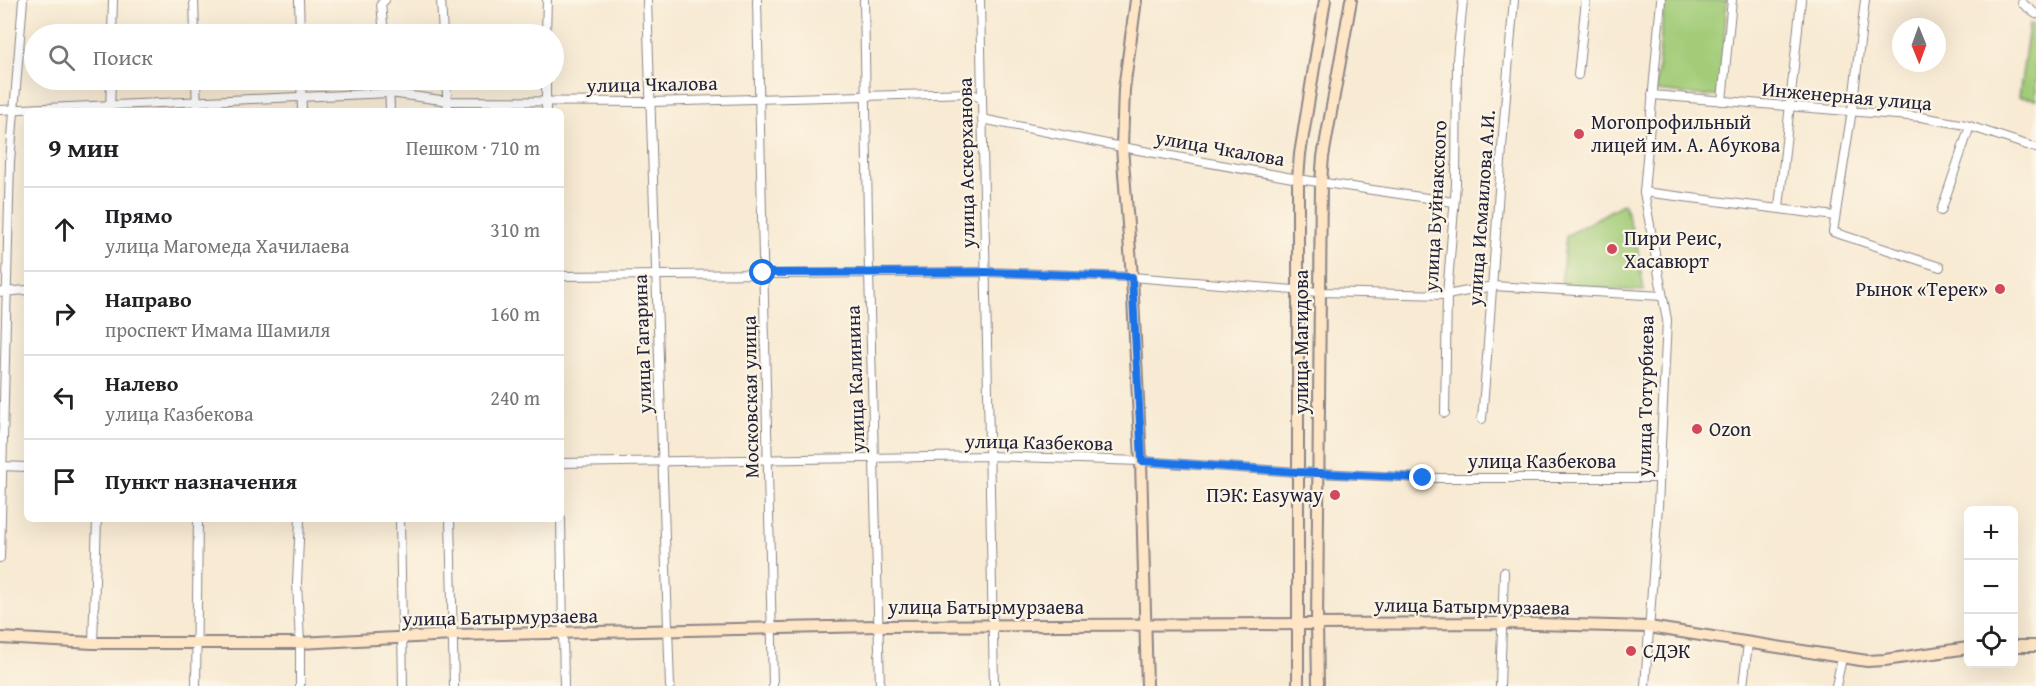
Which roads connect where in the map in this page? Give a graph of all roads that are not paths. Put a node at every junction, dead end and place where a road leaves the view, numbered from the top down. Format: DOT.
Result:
graph roads {
  1 [pos="23,0"];
  2 [pos="113,0"];
  3 [pos="194,0"];
  4 [pos="299,0"];
  5 [pos="385,0"];
  6 [pos="441,0"];
  7 [pos="547,0"];
  8 [pos="647,0"];
  9 [pos="757,0"];
  10 [pos="864,0"];
  11 [pos="980,0"];
  12 [pos="1136,0"];
  13 [pos="1325,0"];
  14 [pos="1351,0"];
  15 [pos="1463,0"];
  16 [pos="1514,0"];
  17 [pos="1586,0"];
  18 [pos="1661,0"];
  19 [pos="1732,0"];
  20 [pos="1801,0"];
  21 [pos="1864,0"];
  22 [pos="2022,3"];
  23 [pos="2036,14"];
  24 [pos="112,24"];
  25 [pos="195,24"];
  26 [pos="300,24"];
  27 [pos="383,24"];
  28 [pos="442,24"];
  29 [pos="546,24"];
  30 [pos="1578,75"];
  31 [pos="111,90"];
  32 [pos="196,90"];
  33 [pos="302,90"];
  34 [pos="390,90"];
  35 [pos="447,90"];
  36 [pos="546,90"];
  37 [pos="390,93"];
  38 [pos="1652,95"];
  39 [pos="866,96"];
  40 [pos="302,97"];
  41 [pos="981,98"];
  42 [pos="759,99"];
  43 [pos="448,101"];
  44 [pos="546,101"];
  45 [pos="1722,101"];
  46 [pos="197,102"];
  47 [pos="651,102"];
  48 [pos="1790,107"];
  49 [pos="110,108"];
  50 [pos="197,108"];
  51 [pos="302,108"];
  52 [pos="390,108"];
  53 [pos="448,108"];
  54 [pos="546,108"];
  55 [pos="13,109"];
  56 [pos="24,109"];
  57 [pos="0,110"];
  58 [pos="1852,110"];
  59 [pos="982,119"];
  60 [pos="1970,126"];
  61 [pos="1122,147"];
  62 [pos="2036,148"];
  63 [pos="1298,179"];
  64 [pos="1321,182"];
  65 [pos="1644,192"];
  66 [pos="1454,202"];
  67 [pos="1779,208"];
  68 [pos="1941,211"];
  69 [pos="1835,216"];
  70 [pos="1940,267"];
  71 [pos="868,272"];
  72 [pos="985,272"];
  73 [pos="763,273"];
  74 [pos="656,274"];
  75 [pos="564,276"];
  76 [pos="1132,277"];
  77 [pos="1493,286"];
  78 [pos="24,290"];
  79 [pos="1297,290"];
  80 [pos="3,291"];
  81 [pos="1319,292"];
  82 [pos="1447,295"];
  83 [pos="1662,296"];
  84 [pos="1445,413"];
  85 [pos="1482,419"];
  86 [pos="990,456"];
  87 [pos="874,457"];
  88 [pos="768,459"];
  89 [pos="663,461"];
  90 [pos="1142,461"];
  91 [pos="564,463"];
  92 [pos="2,466"];
  93 [pos="24,467"];
  94 [pos="1297,472"];
  95 [pos="1318,473"];
  96 [pos="1659,478"];
  97 [pos="98,522"];
  98 [pos="198,522"];
  99 [pos="300,522"];
  100 [pos="400,522"];
  101 [pos="450,522"];
  102 [pos="561,522"];
  103 [pos="0,558"];
  104 [pos="1504,572"];
  105 [pos="1298,623"];
  106 [pos="1317,623"];
  107 [pos="1503,623"];
  108 [pos="1146,624"];
  109 [pos="878,626"];
  110 [pos="993,626"];
  111 [pos="1649,627"];
  112 [pos="772,629"];
  113 [pos="669,631"];
  114 [pos="564,633"];
  115 [pos="453,635"];
  116 [pos="0,638"];
  117 [pos="401,638"];
  118 [pos="93,643"];
  119 [pos="196,643"];
  120 [pos="300,643"];
  121 [pos="1749,643"];
  122 [pos="2018,646"];
  123 [pos="2036,646"];
  124 [pos="1964,649"];
  125 [pos="1842,658"];
  126 [pos="196,686"];
  127 [pos="300,686"];
  128 [pos="403,686"];
  129 [pos="454,686"];
  130 [pos="564,686"];
  131 [pos="670,686"];
  132 [pos="773,686"];
  133 [pos="880,686"];
  134 [pos="994,686"];
  135 [pos="1147,686"];
  136 [pos="1298,686"];
  137 [pos="1318,686"];
  138 [pos="1500,686"];
  139 [pos="1645,686"];
  140 [pos="1743,686"];
  141 [pos="1836,686"];
  1 -- 55 [label="street"];
  2 -- 24 [label="street"];
  3 -- 25 [label="street"];
  4 -- 26 [label="street"];
  5 -- 27 [label="street"];
  6 -- 28 [label="street"];
  7 -- 29 [label="street"];
  8 -- 47 [label="street, улица Гагарина"];
  9 -- 42 [label="street, Московская улица"];
  10 -- 39 [label="street, улица Калинина"];
  11 -- 41 [label="street, улица Аскерханова"];
  12 -- 61 [label="main road"];
  13 -- 63 [label="main road, улица Магидова"];
  14 -- 64 [label="main road, улица Магидова"];
  15 -- 66 [label="street, улица Буйнакского"];
  16 -- 77 [label="street, улица Исмаилова А.И."];
  17 -- 30 [label="street"];
  18 -- 38 [label="street, улица Тотурбиева"];
  19 -- 45 [label="street"];
  20 -- 48 [label="street"];
  21 -- 58 [label="street"];
  22 -- 23 [label="street"];
  31 -- 49 [label="street"];
  32 -- 46 [label="street"];
  33 -- 40 [label="street"];
  34 -- 37 [label="street"];
  35 -- 43 [label="street"];
  36 -- 44 [label="street"];
  37 -- 40 [label="street, улица Чкалова"];
  37 -- 43 [label="street, улица Чкалова"];
  37 -- 52 [label="street"];
  38 -- 45 [label="street, Инженерная улица"];
  38 -- 65 [label="street, улица Тотурбиева"];
  39 -- 41 [label="street, улица Чкалова"];
  39 -- 42 [label="street, улица Чкалова"];
  39 -- 71 [label="street, улица Калинина"];
  40 -- 46 [label="street, улица Чкалова"];
  40 -- 51 [label="street"];
  41 -- 59 [label="street, улица Аскерханова"];
  42 -- 47 [label="street, улица Чкалова"];
  42 -- 73 [label="street, Московская улица"];
  43 -- 44 [label="street, улица Чкалова"];
  43 -- 53 [label="street"];
  44 -- 47 [label="street, улица Чкалова"];
  44 -- 54 [label="street"];
  45 -- 48 [label="street, Инженерная улица"];
  46 -- 49 [label="street, улица Чкалова"];
  46 -- 50 [label="street"];
  47 -- 74 [label="street, улица Гагарина"];
  48 -- 58 [label="street, Инженерная улица"];
  48 -- 67 [label="street"];
  55 -- 56 [label="street, улица Чкалова"];
  55 -- 57 [label="street, улица Чкалова"];
  55 -- 80 [label="street"];
  58 -- 60 [label="street, Инженерная улица"];
  58 -- 69 [label="street"];
  59 -- 61 [label="street, улица Чкалова"];
  59 -- 72 [label="street, улица Аскерханова"];
  60 -- 62 [label="street, Инженерная улица"];
  60 -- 68 [label="street"];
  61 -- 63 [label="street, улица Чкалова"];
  61 -- 76 [label="main road"];
  63 -- 64 [label="street, улица Чкалова"];
  63 -- 79 [label="main road, улица Магидова"];
  64 -- 66 [label="street, улица Чкалова"];
  64 -- 81 [label="main road, улица Магидова"];
  65 -- 67 [label="street"];
  65 -- 83 [label="street, улица Тотурбиева"];
  66 -- 82 [label="street, улица Буйнакского"];
  67 -- 69 [label="street"];
  69 -- 70 [label="street"];
  71 -- 72 [label="street"];
  71 -- 73 [label="street"];
  71 -- 87 [label="street, улица Калинина"];
  72 -- 76 [label="street"];
  72 -- 86 [label="street, улица Аскерханова"];
  73 -- 74 [label="street"];
  73 -- 88 [label="street, Московская улица"];
  74 -- 75 [label="street"];
  74 -- 89 [label="street, улица Гагарина"];
  76 -- 79 [label="street"];
  76 -- 90 [label="main road"];
  77 -- 82 [label="street"];
  77 -- 83 [label="street"];
  77 -- 85 [label="street, улица Исмаилова А.И."];
  78 -- 80 [label="street"];
  79 -- 81 [label="street"];
  79 -- 94 [label="main road, улица Магидова"];
  80 -- 92 [label="street"];
  81 -- 82 [label="street"];
  81 -- 95 [label="main road, улица Магидова"];
  82 -- 84 [label="street, улица Буйнакского"];
  83 -- 96 [label="street, улица Тотурбиева"];
  86 -- 87 [label="street, улица Казбекова"];
  86 -- 90 [label="street, улица Казбекова"];
  86 -- 110 [label="street, улица Аскерханова"];
  87 -- 88 [label="street, улица Казбекова"];
  87 -- 109 [label="street, улица Калинина"];
  88 -- 89 [label="street, улица Казбекова"];
  88 -- 112 [label="street, Московская улица"];
  89 -- 91 [label="street, улица Казбекова"];
  89 -- 113 [label="street, улица Гагарина"];
  90 -- 94 [label="street, улица Казбекова"];
  90 -- 108 [label="main road"];
  92 -- 93 [label="street"];
  92 -- 103 [label="street"];
  94 -- 95 [label="street, улица Казбекова"];
  94 -- 105 [label="main road, улица Магидова"];
  95 -- 96 [label="street, улица Казбекова"];
  95 -- 106 [label="main road, улица Магидова"];
  96 -- 111 [label="street, улица Тотурбиева"];
  97 -- 118 [label="street"];
  98 -- 119 [label="street"];
  99 -- 120 [label="street"];
  100 -- 117 [label="street"];
  101 -- 115 [label="street"];
  102 -- 114 [label="street"];
  104 -- 107 [label="street"];
  105 -- 106 [label="main road, улица Батырмурзаева"];
  105 -- 108 [label="main road, улица Батырмурзаева"];
  105 -- 136 [label="main road, улица Магидова"];
  106 -- 107 [label="main road, улица Батырмурзаева"];
  106 -- 137 [label="main road, улица Магидова"];
  107 -- 111 [label="main road, улица Батырмурзаева"];
  107 -- 138 [label="street"];
  108 -- 110 [label="main road, улица Батырмурзаева"];
  108 -- 135 [label="main road"];
  109 -- 110 [label="main road, улица Батырмурзаева"];
  109 -- 112 [label="main road, улица Батырмурзаева"];
  109 -- 133 [label="street, улица Калинина"];
  110 -- 134 [label="street, улица Аскерханова"];
  111 -- 121 [label="main road, улица Батырмурзаева"];
  111 -- 139 [label="street, улица Тотурбиева"];
  112 -- 113 [label="main road, улица Батырмурзаева"];
  112 -- 132 [label="street, Московская улица"];
  113 -- 114 [label="main road, улица Батырмурзаева"];
  113 -- 131 [label="street, улица Гагарина"];
  114 -- 115 [label="main road, улица Батырмурзаева"];
  114 -- 130 [label="street"];
  115 -- 117 [label="main road, улица Батырмурзаева"];
  115 -- 129 [label="street"];
  116 -- 118 [label="main road, улица Батырмурзаева"];
  117 -- 120 [label="main road, улица Батырмурзаева"];
  117 -- 128 [label="street"];
  118 -- 119 [label="main road, улица Батырмурзаева"];
  119 -- 120 [label="main road, улица Батырмурзаева"];
  119 -- 126 [label="street"];
  120 -- 127 [label="street"];
  121 -- 125 [label="main road, улица Батырмурзаева"];
  121 -- 140 [label="street"];
  122 -- 123 [label="main road"];
  124 -- 125 [label="main road, улица Батырмурзаева"];
  125 -- 141 [label="street"];
}
